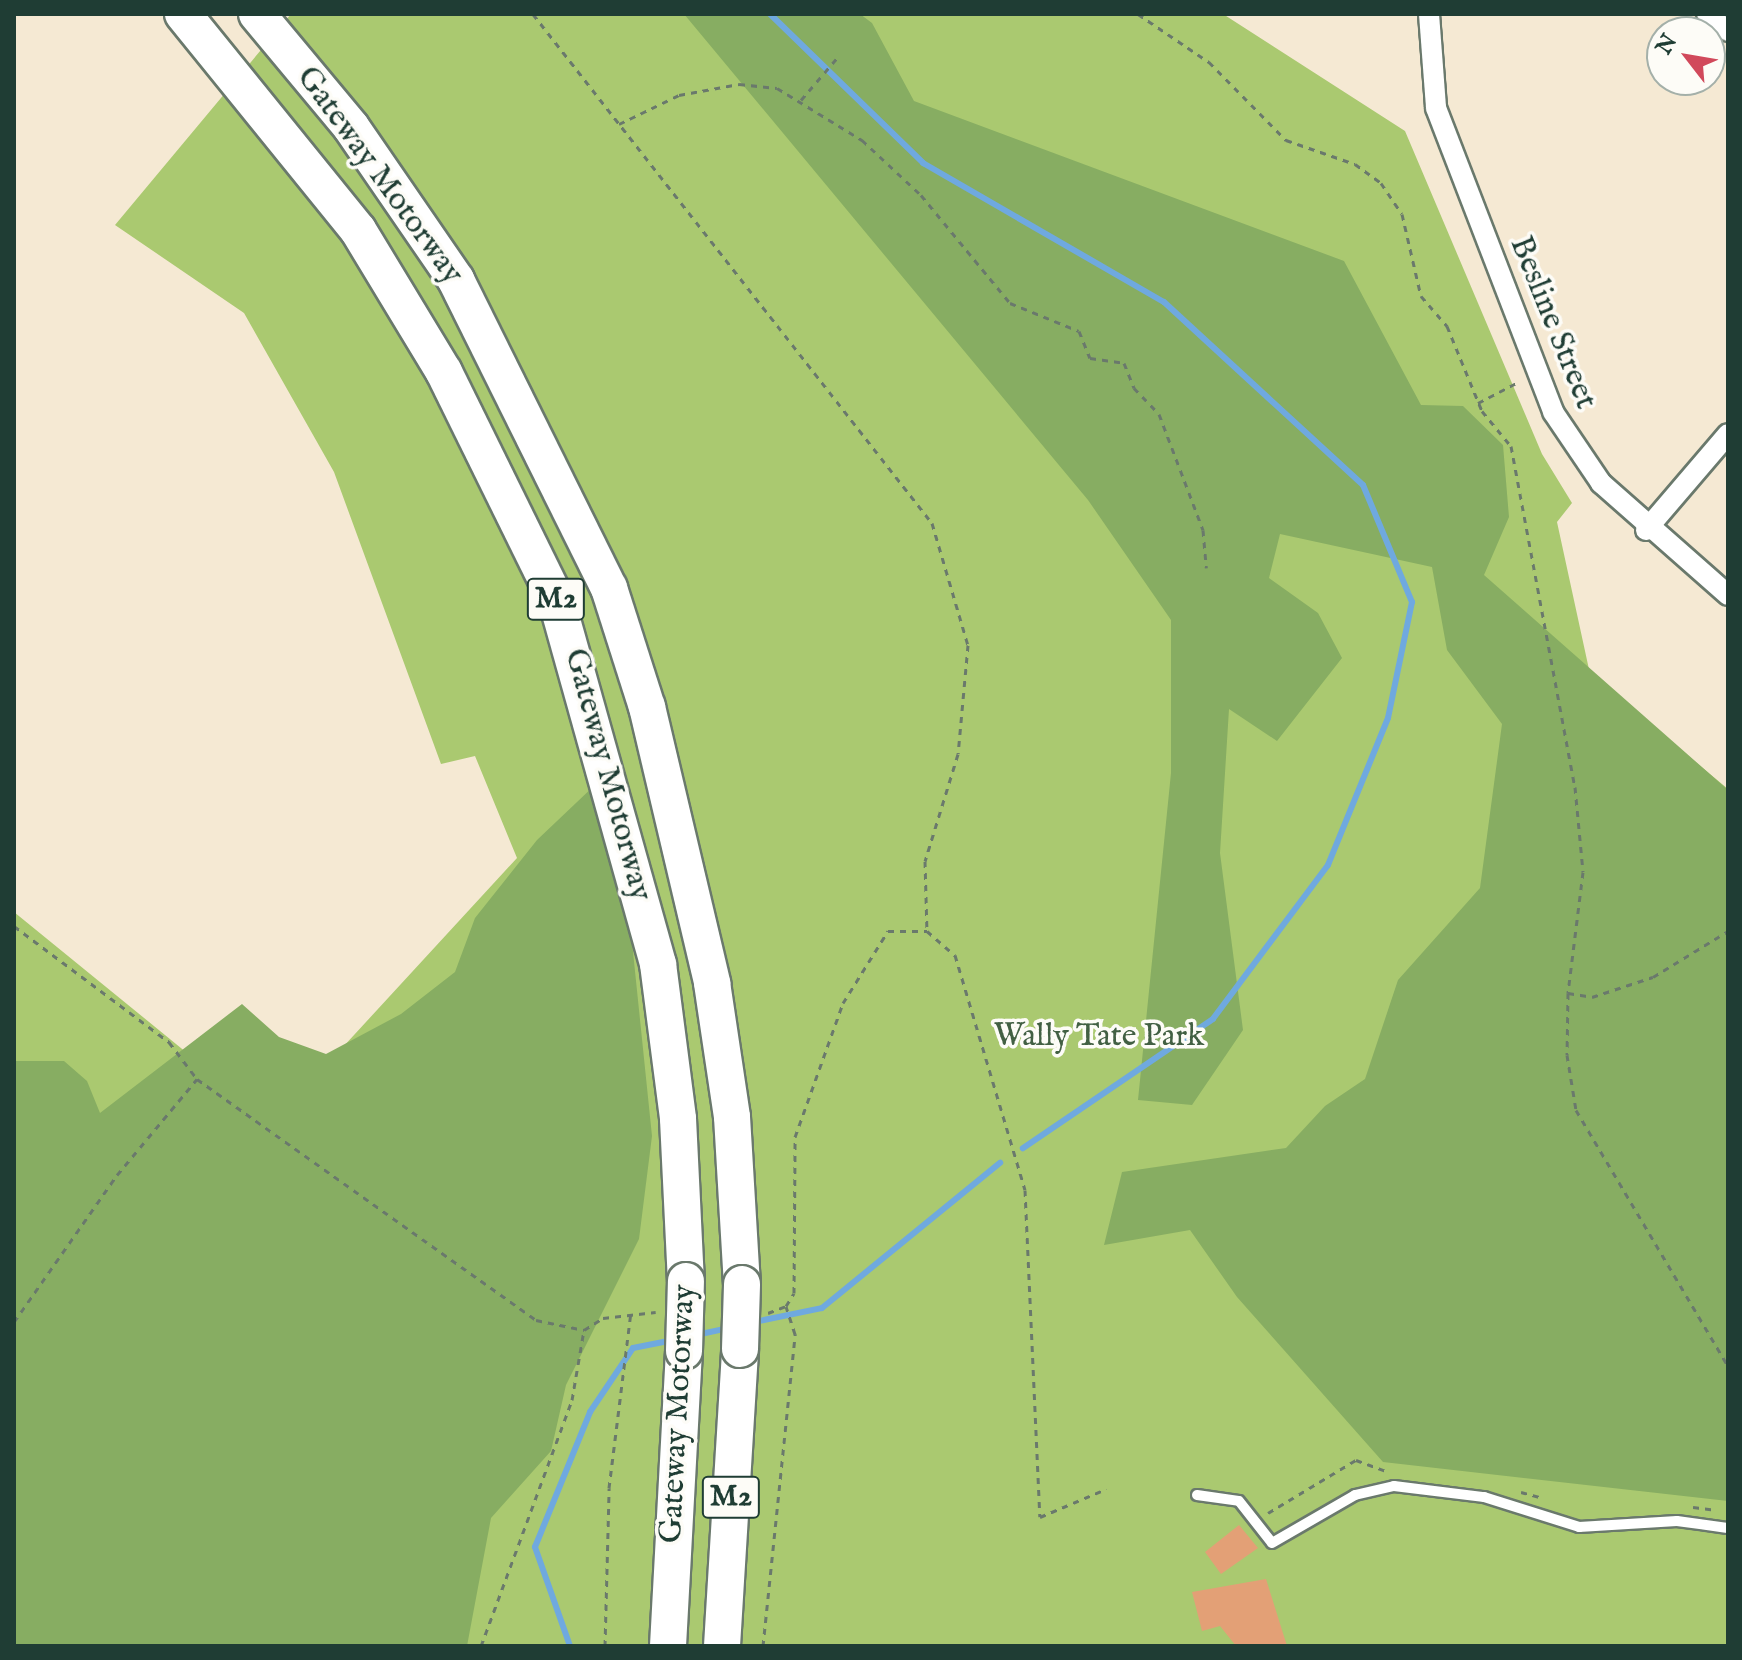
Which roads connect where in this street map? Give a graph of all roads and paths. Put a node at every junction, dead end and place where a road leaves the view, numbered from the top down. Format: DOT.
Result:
graph roads {
  1 [pos="183,14"];
  2 [pos="257,14"];
  3 [pos="533,14"];
  4 [pos="1138,14"];
  5 [pos="1429,14"];
  6 [pos="1707,14"];
  7 [pos="1728,31"];
  8 [pos="837,58"];
  9 [pos="801,100"];
  10 [pos="619,124"];
  11 [pos="1538,372"];
  12 [pos="1478,403"];
  13 [pos="1728,434"];
  14 [pos="1646,530"];
  15 [pos="1206,568"];
  16 [pos="1728,595"];
  17 [pos="14,926"];
  18 [pos="927,931"];
  19 [pos="1728,931"];
  20 [pos="1568,993"];
  21 [pos="197,1079"];
  22 [pos="750,1298"];
  23 [pos="786,1306"];
  24 [pos="631,1311"];
  25 [pos="663,1312"];
  26 [pos="14,1322"];
  27 [pos="584,1330"];
  28 [pos="1728,1366"];
  29 [pos="1106,1489"];
  30 [pos="1197,1495"];
  31 [pos="1728,1528"];
  32 [pos="481,1646"];
  33 [pos="605,1646"];
  34 [pos="668,1646"];
  35 [pos="722,1646"];
  36 [pos="763,1646"];
  1 -- 34 [label="highway, Gateway Motorway / M2, bridge"];
  2 -- 22 [label="highway, Gateway Motorway / M2"];
  3 -- 10 [label="path"];
  4 -- 12 [label="path"];
  5 -- 11 [label="street, Besline Street"];
  6 -- 7 [label="street"];
  8 -- 9 [label="path"];
  9 -- 10 [label="path"];
  9 -- 15 [label="path"];
  10 -- 18 [label="path"];
  11 -- 12 [label="path"];
  11 -- 14 [label="street, Besline Street"];
  12 -- 20 [label="path"];
  13 -- 14 [label="street"];
  14 -- 16 [label="street, Besline Street"];
  17 -- 21 [label="path"];
  18 -- 23 [label="path"];
  18 -- 29 [label="path"];
  19 -- 20 [label="path"];
  20 -- 28 [label="path"];
  21 -- 26 [label="path"];
  21 -- 27 [label="path"];
  22 -- 23 [label="path"];
  22 -- 35 [label="highway, Gateway Motorway / M2, bridge"];
  23 -- 36 [label="path"];
  24 -- 25 [label="path"];
  24 -- 27 [label="path"];
  24 -- 33 [label="path"];
  27 -- 32 [label="path"];
  30 -- 31 [label="lane"];
}
